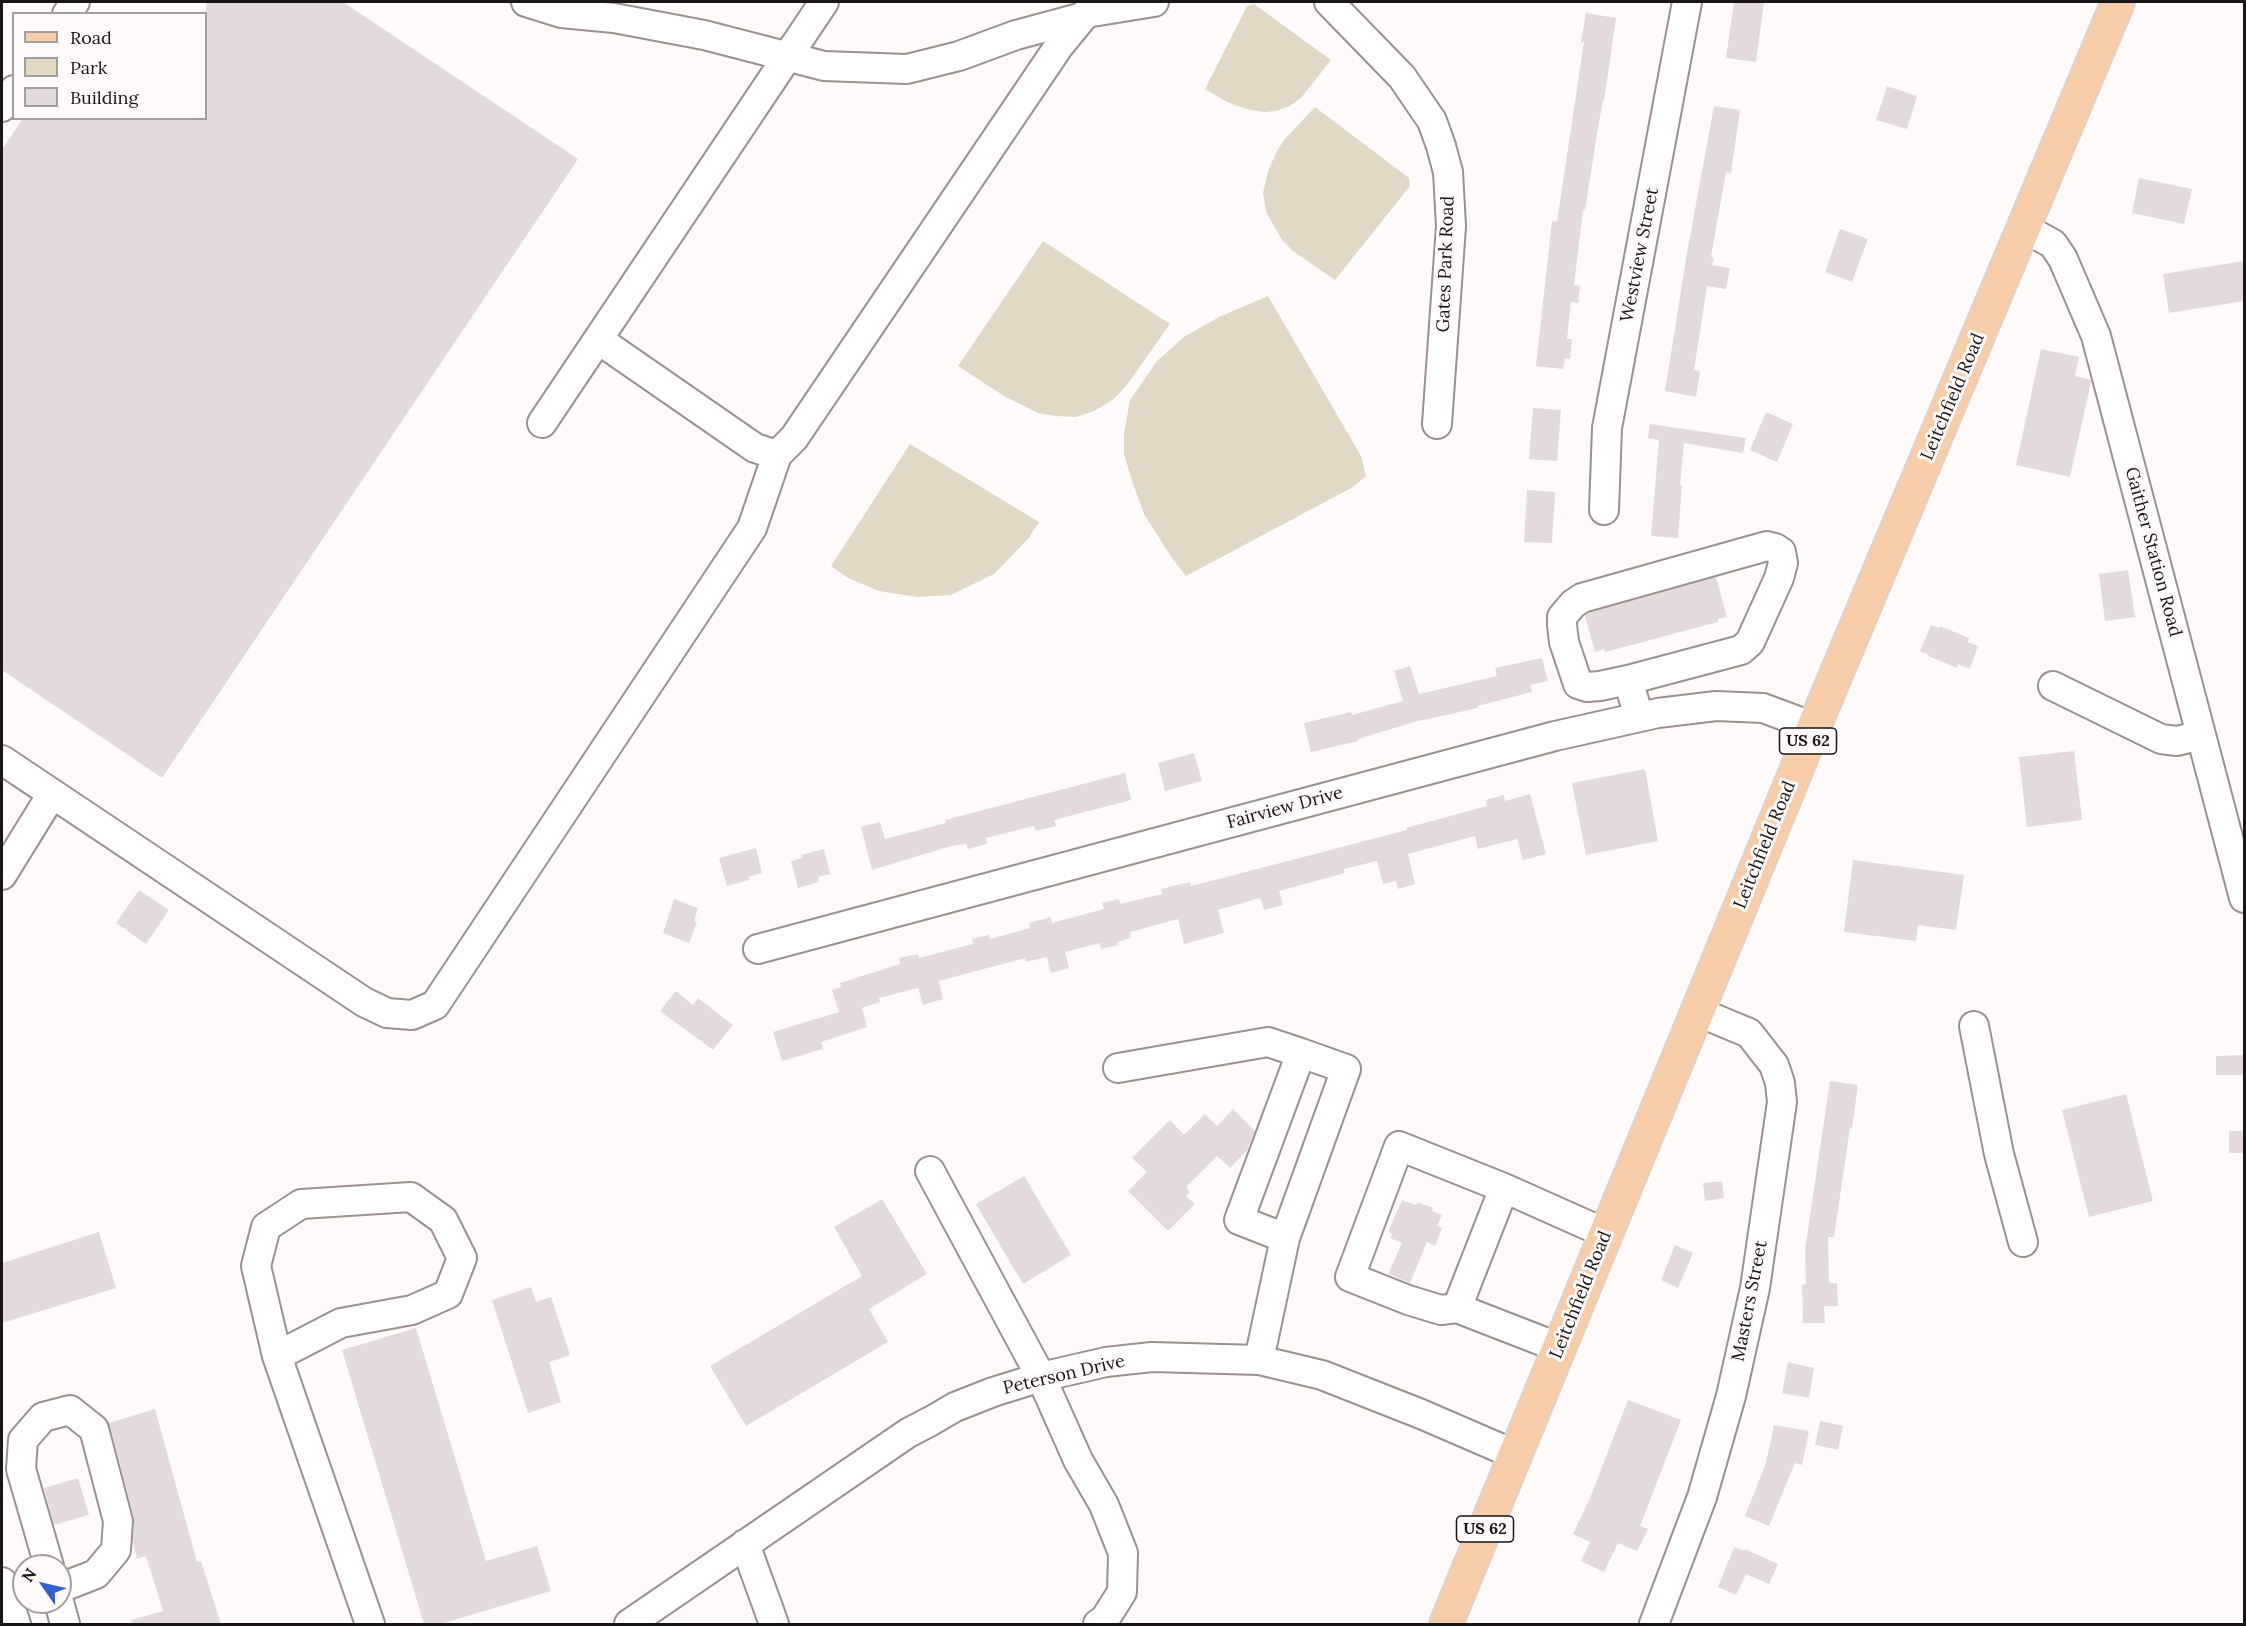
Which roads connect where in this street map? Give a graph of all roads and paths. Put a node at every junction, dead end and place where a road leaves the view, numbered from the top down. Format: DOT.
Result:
graph roads {
  1 [pos="525,2"];
  2 [pos="824,2"];
  3 [pos="1154,2"];
  4 [pos="1329,2"];
  5 [pos="1687,2"];
  6 [pos="2118,2"];
  7 [pos="1083,17"];
  8 [pos="787,58"];
  9 [pos="12,93"];
  10 [pos="2,107"];
  11 [pos="2024,228"];
  12 [pos="599,340"];
  13 [pos="542,423"];
  14 [pos="1437,424"];
  15 [pos="777,455"];
  16 [pos="1604,510"];
  17 [pos="1628,680"];
  18 [pos="2053,686"];
  19 [pos="1638,717"];
  20 [pos="1814,727"];
  21 [pos="2201,735"];
  22 [pos="2,760"];
  23 [pos="52,794"];
  24 [pos="2,875"];
  25 [pos="2244,898"];
  26 [pos="758,949"];
  27 [pos="1696,1011"];
  28 [pos="1974,1026"];
  29 [pos="1301,1053"];
  30 [pos="1118,1068"];
  31 [pos="930,1171"];
  32 [pos="1504,1188"];
  33 [pos="1605,1233"];
  34 [pos="1285,1238"];
  35 [pos="2024,1242"];
  36 [pos="1457,1308"];
  37 [pos="1560,1348"];
  38 [pos="277,1356"];
  39 [pos="1259,1360"];
  40 [pos="1041,1377"];
  41 [pos="1515,1455"];
  42 [pos="745,1544"];
  43 [pos="46,1554"];
  44 [pos="2,1582"];
  45 [pos="72,1583"];
  46 [pos="16,1624"];
  47 [pos="370,1624"];
  48 [pos="628,1624"];
  49 [pos="774,1624"];
  50 [pos="1098,1624"];
  51 [pos="1446,1624"];
  52 [pos="1654,1624"];
  1 -- 8 [label="street"];
  2 -- 8 [label="street"];
  3 -- 7 [label="street"];
  4 -- 14 [label="street, Gates Park Road"];
  5 -- 16 [label="street, Westview Street"];
  6 -- 11 [label="main road, Leitchfield Road / US 62"];
  7 -- 8 [label="street"];
  7 -- 15 [label="street"];
  8 -- 12 [label="street"];
  9 -- 10 [label="street"];
  11 -- 20 [label="main road, Leitchfield Road / US 62"];
  11 -- 21 [label="street, Gaither Station Road"];
  12 -- 13 [label="street"];
  12 -- 15 [label="street"];
  15 -- 23 [label="street"];
  17 -- 17 [label="street"];
  17 -- 19 [label="street"];
  18 -- 21 [label="street"];
  19 -- 20 [label="street, Fairview Drive"];
  19 -- 26 [label="street, Fairview Drive"];
  20 -- 27 [label="main road, Leitchfield Road / US 62"];
  21 -- 25 [label="street, Gaither Station Road"];
  22 -- 23 [label="street"];
  23 -- 24 [label="street"];
  27 -- 33 [label="main road, Leitchfield Road / US 62"];
  27 -- 52 [label="street, Masters Street"];
  28 -- 35 [label="street"];
  29 -- 30 [label="street"];
  29 -- 34 [label="street"];
  29 -- 34 [label="street"];
  31 -- 40 [label="street"];
  32 -- 33 [label="street"];
  32 -- 36 [label="street"];
  32 -- 36 [label="street"];
  33 -- 37 [label="main road, Leitchfield Road / US 62"];
  34 -- 39 [label="street"];
  36 -- 37 [label="street"];
  37 -- 41 [label="main road, Leitchfield Road / US 62"];
  38 -- 38 [label="street"];
  38 -- 47 [label="street"];
  39 -- 40 [label="street, Peterson Drive"];
  39 -- 41 [label="street, Peterson Drive"];
  40 -- 42 [label="street, Peterson Drive"];
  40 -- 50 [label="street"];
  41 -- 51 [label="main road, Leitchfield Road / US 62"];
  42 -- 48 [label="street, Peterson Drive"];
  42 -- 49 [label="street"];
  43 -- 45 [label="street"];
  44 -- 46 [label="street"];
}
